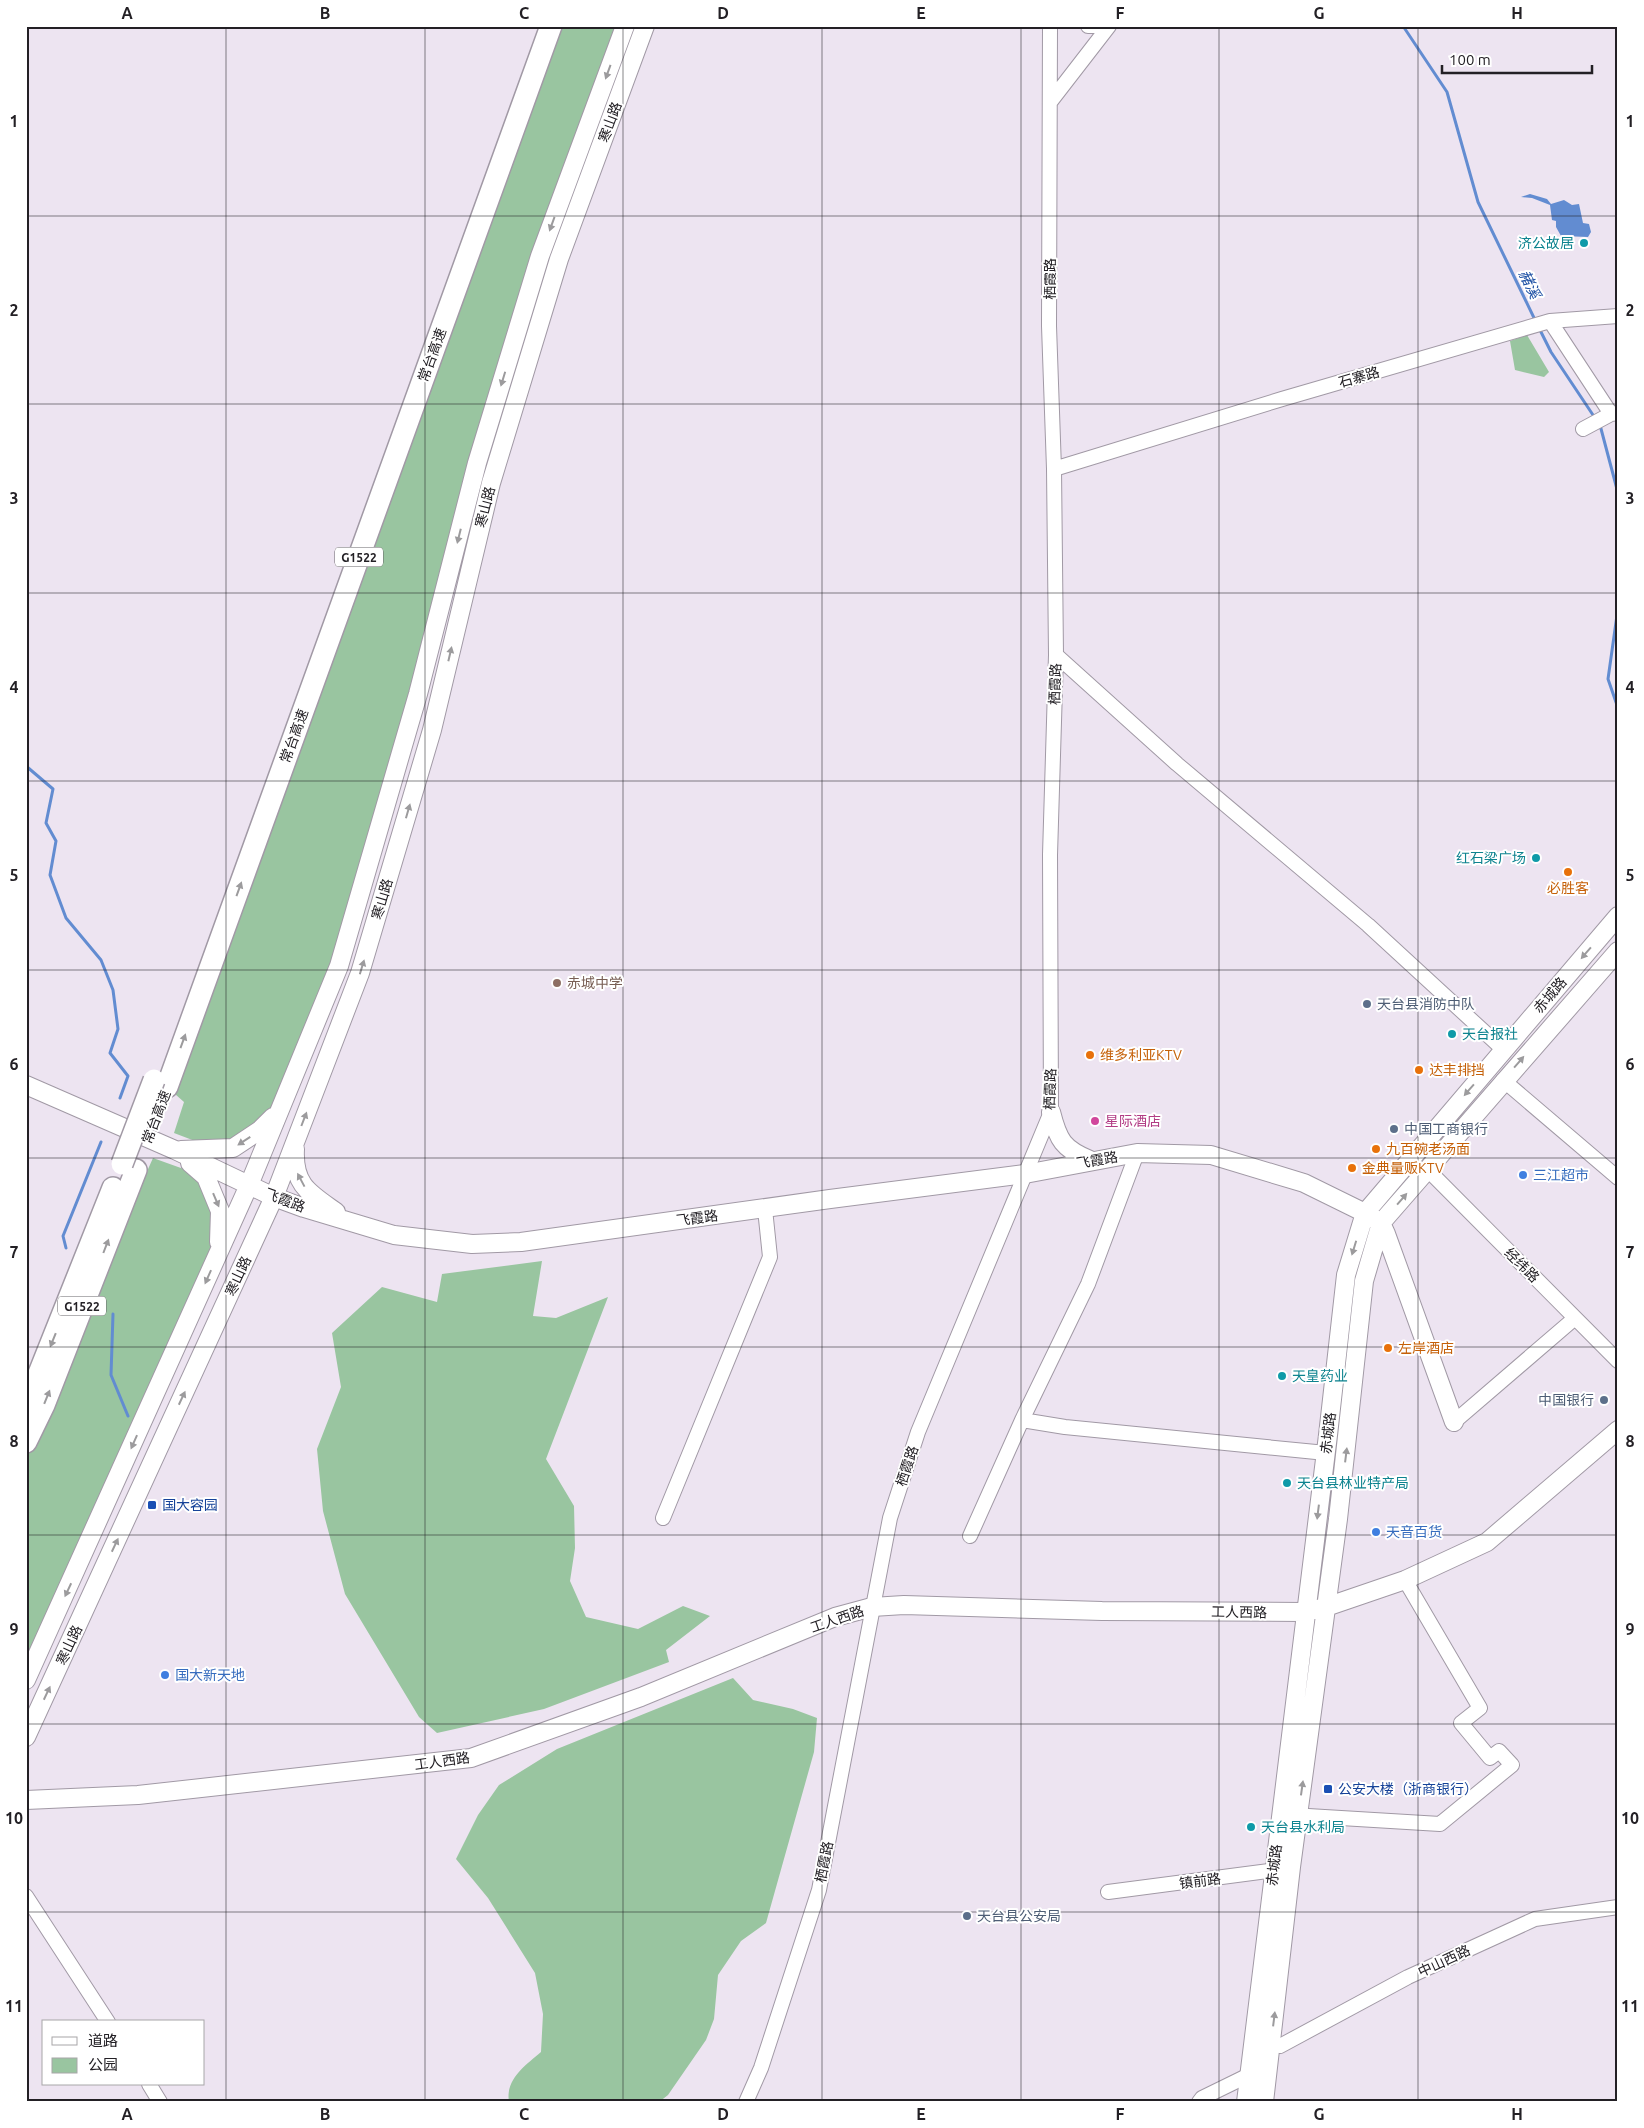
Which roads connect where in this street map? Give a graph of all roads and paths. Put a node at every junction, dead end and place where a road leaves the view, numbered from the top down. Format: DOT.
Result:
graph roads {
  1 [pos="537,26"];
  2 [pos="551,26"];
  3 [pos="625,26"];
  4 [pos="645,26"];
  5 [pos="1050,26"];
  6 [pos="1088,26"];
  7 [pos="1096,26"];
  8 [pos="1109,26"];
  9 [pos="1051,101"];
  10 [pos="1618,316"];
  11 [pos="1550,321"];
  12 [pos="1614,413"];
  13 [pos="1583,429"];
  14 [pos="1054,469"];
  15 [pos="1056,655"];
  16 [pos="1618,916"];
  17 [pos="1618,951"];
  18 [pos="1549,996"];
  19 [pos="1566,1010"];
  20 [pos="1504,1050"];
  21 [pos="1504,1080"];
  22 [pos="160,1084"];
  23 [pos="26,1085"];
  24 [pos="281,1109"];
  25 [pos="1051,1112"];
  26 [pos="295,1144"];
  27 [pos="175,1150"];
  28 [pos="1137,1153"];
  29 [pos="1090,1160"];
  30 [pos="129,1167"];
  31 [pos="1427,1169"];
  32 [pos="1025,1174"];
  33 [pos="1618,1178"];
  34 [pos="249,1185"];
  35 [pos="274,1197"];
  36 [pos="304,1208"];
  37 [pos="765,1209"];
  38 [pos="1365,1213"];
  39 [pos="351,1222"];
  40 [pos="1381,1223"];
  41 [pos="260,1227"];
  42 [pos="219,1251"];
  43 [pos="1575,1318"];
  44 [pos="1618,1361"];
  45 [pos="1334,1388"];
  46 [pos="1353,1391"];
  47 [pos="26,1406"];
  48 [pos="1022,1420"];
  49 [pos="1454,1422"];
  50 [pos="1618,1430"];
  51 [pos="26,1442"];
  52 [pos="1326,1453"];
  53 [pos="663,1518"];
  54 [pos="970,1536"];
  55 [pos="1405,1580"];
  56 [pos="872,1607"];
  57 [pos="1326,1607"];
  58 [pos="1305,1612"];
  59 [pos="26,1680"];
  60 [pos="26,1737"];
  61 [pos="26,1800"];
  62 [pos="1308,1816"];
  63 [pos="1291,1868"];
  64 [pos="1273,1871"];
  65 [pos="1108,1892"];
  66 [pos="26,1896"];
  67 [pos="1618,1907"];
  68 [pos="107,2020"];
  69 [pos="1280,2046"];
  70 [pos="1249,2075"];
  71 [pos="149,2086"];
  72 [pos="160,2102"];
  73 [pos="746,2102"];
  74 [pos="1199,2102"];
  75 [pos="1246,2102"];
  76 [pos="1264,2102"];
  1 -- 22 [label="highway, 常台高速 / G1522"];
  22 -- 2 [label="highway, 常台高速 / G1522, one-way"];
  3 -- 24 [label="main road, 寒山路, one-way"];
  26 -- 4 [label="main road, 寒山路, one-way"];
  5 -- 9 [label="street, 栖霞路"];
  6 -- 7 [label="street"];
  8 -- 9 [label="street"];
  9 -- 14 [label="street, 栖霞路"];
  10 -- 11 [label="street, 石寨路"];
  11 -- 12 [label="street"];
  11 -- 14 [label="street, 石寨路"];
  12 -- 13 [label="street"];
  14 -- 15 [label="street, 栖霞路"];
  15 -- 20 [label="street"];
  15 -- 25 [label="street, 栖霞路"];
  16 -- 18 [label="main road, 赤城路, one-way"];
  17 -- 19 [label="main road, 赤城路"];
  18 -- 19 [label="main road"];
  18 -- 20 [label="main road, 赤城路"];
  21 -- 19 [label="main road, 赤城路, one-way"];
  20 -- 38 [label="main road, 赤城路, one-way"];
  21 -- 31 [label="main road, 赤城路"];
  21 -- 33 [label="street"];
  22 -- 30 [label="highway, 常台高速 / G1522, bridge"];
  23 -- 27 [label="main road, 飞霞路"];
  24 -- 27 [label="main road, one-way"];
  24 -- 34 [label="main road, 寒山路"];
  25 -- 29 [label="main road"];
  25 -- 32 [label="street, 栖霞路"];
  26 -- 35 [label="main road, 寒山路"];
  39 -- 26 [label="main road, one-way"];
  27 -- 34 [label="main road, 飞霞路"];
  27 -- 42 [label="main road, one-way"];
  28 -- 29 [label="main road, 飞霞路"];
  28 -- 38 [label="main road, 飞霞路"];
  28 -- 48 [label="street"];
  29 -- 32 [label="main road, 飞霞路"];
  30 -- 47 [label="highway, 常台高速 / G1522, one-way"];
  51 -- 30 [label="highway, 常台高速 / G1522, one-way"];
  40 -- 31 [label="main road, 赤城路, one-way"];
  31 -- 43 [label="street, 经纬路"];
  32 -- 37 [label="main road, 飞霞路"];
  32 -- 56 [label="street, 栖霞路"];
  34 -- 35 [label="main road, 飞霞路"];
  34 -- 42 [label="main road, 寒山路"];
  35 -- 36 [label="main road, 飞霞路"];
  35 -- 41 [label="main road, 寒山路"];
  36 -- 39 [label="main road, 飞霞路"];
  36 -- 41 [label="main road"];
  37 -- 39 [label="main road, 飞霞路"];
  37 -- 53 [label="street"];
  38 -- 40 [label="main road, 飞霞路"];
  38 -- 45 [label="main road, 赤城路, one-way"];
  40 -- 46 [label="main road, 赤城路"];
  40 -- 49 [label="main road"];
  60 -- 41 [label="main road, 寒山路, one-way"];
  42 -- 59 [label="main road, 寒山路, one-way"];
  43 -- 44 [label="street, 经纬路"];
  43 -- 49 [label="street"];
  45 -- 46 [label="main road"];
  45 -- 52 [label="main road, 赤城路"];
  57 -- 46 [label="main road, 赤城路, one-way"];
  48 -- 52 [label="street"];
  48 -- 54 [label="street"];
  50 -- 55 [label="main road, 工人西路"];
  52 -- 58 [label="main road, 赤城路, one-way"];
  55 -- 57 [label="main road, 工人西路"];
  55 -- 62 [label="street"];
  56 -- 58 [label="main road, 工人西路"];
  56 -- 61 [label="main road, 工人西路"];
  56 -- 73 [label="street, 栖霞路"];
  57 -- 58 [label="main road, 工人西路"];
  63 -- 57 [label="main road, 赤城路, one-way"];
  58 -- 64 [label="main road, 赤城路"];
  63 -- 64 [label="street, 镇前路"];
  76 -- 63 [label="main road, 赤城路, one-way"];
  64 -- 65 [label="street, 镇前路"];
  64 -- 70 [label="main road, 赤城路"];
  66 -- 68 [label="street"];
  67 -- 69 [label="street, 中山西路"];
  70 -- 74 [label="street"];
  70 -- 75 [label="main road, 赤城路"];
  71 -- 72 [label="street"];
}
